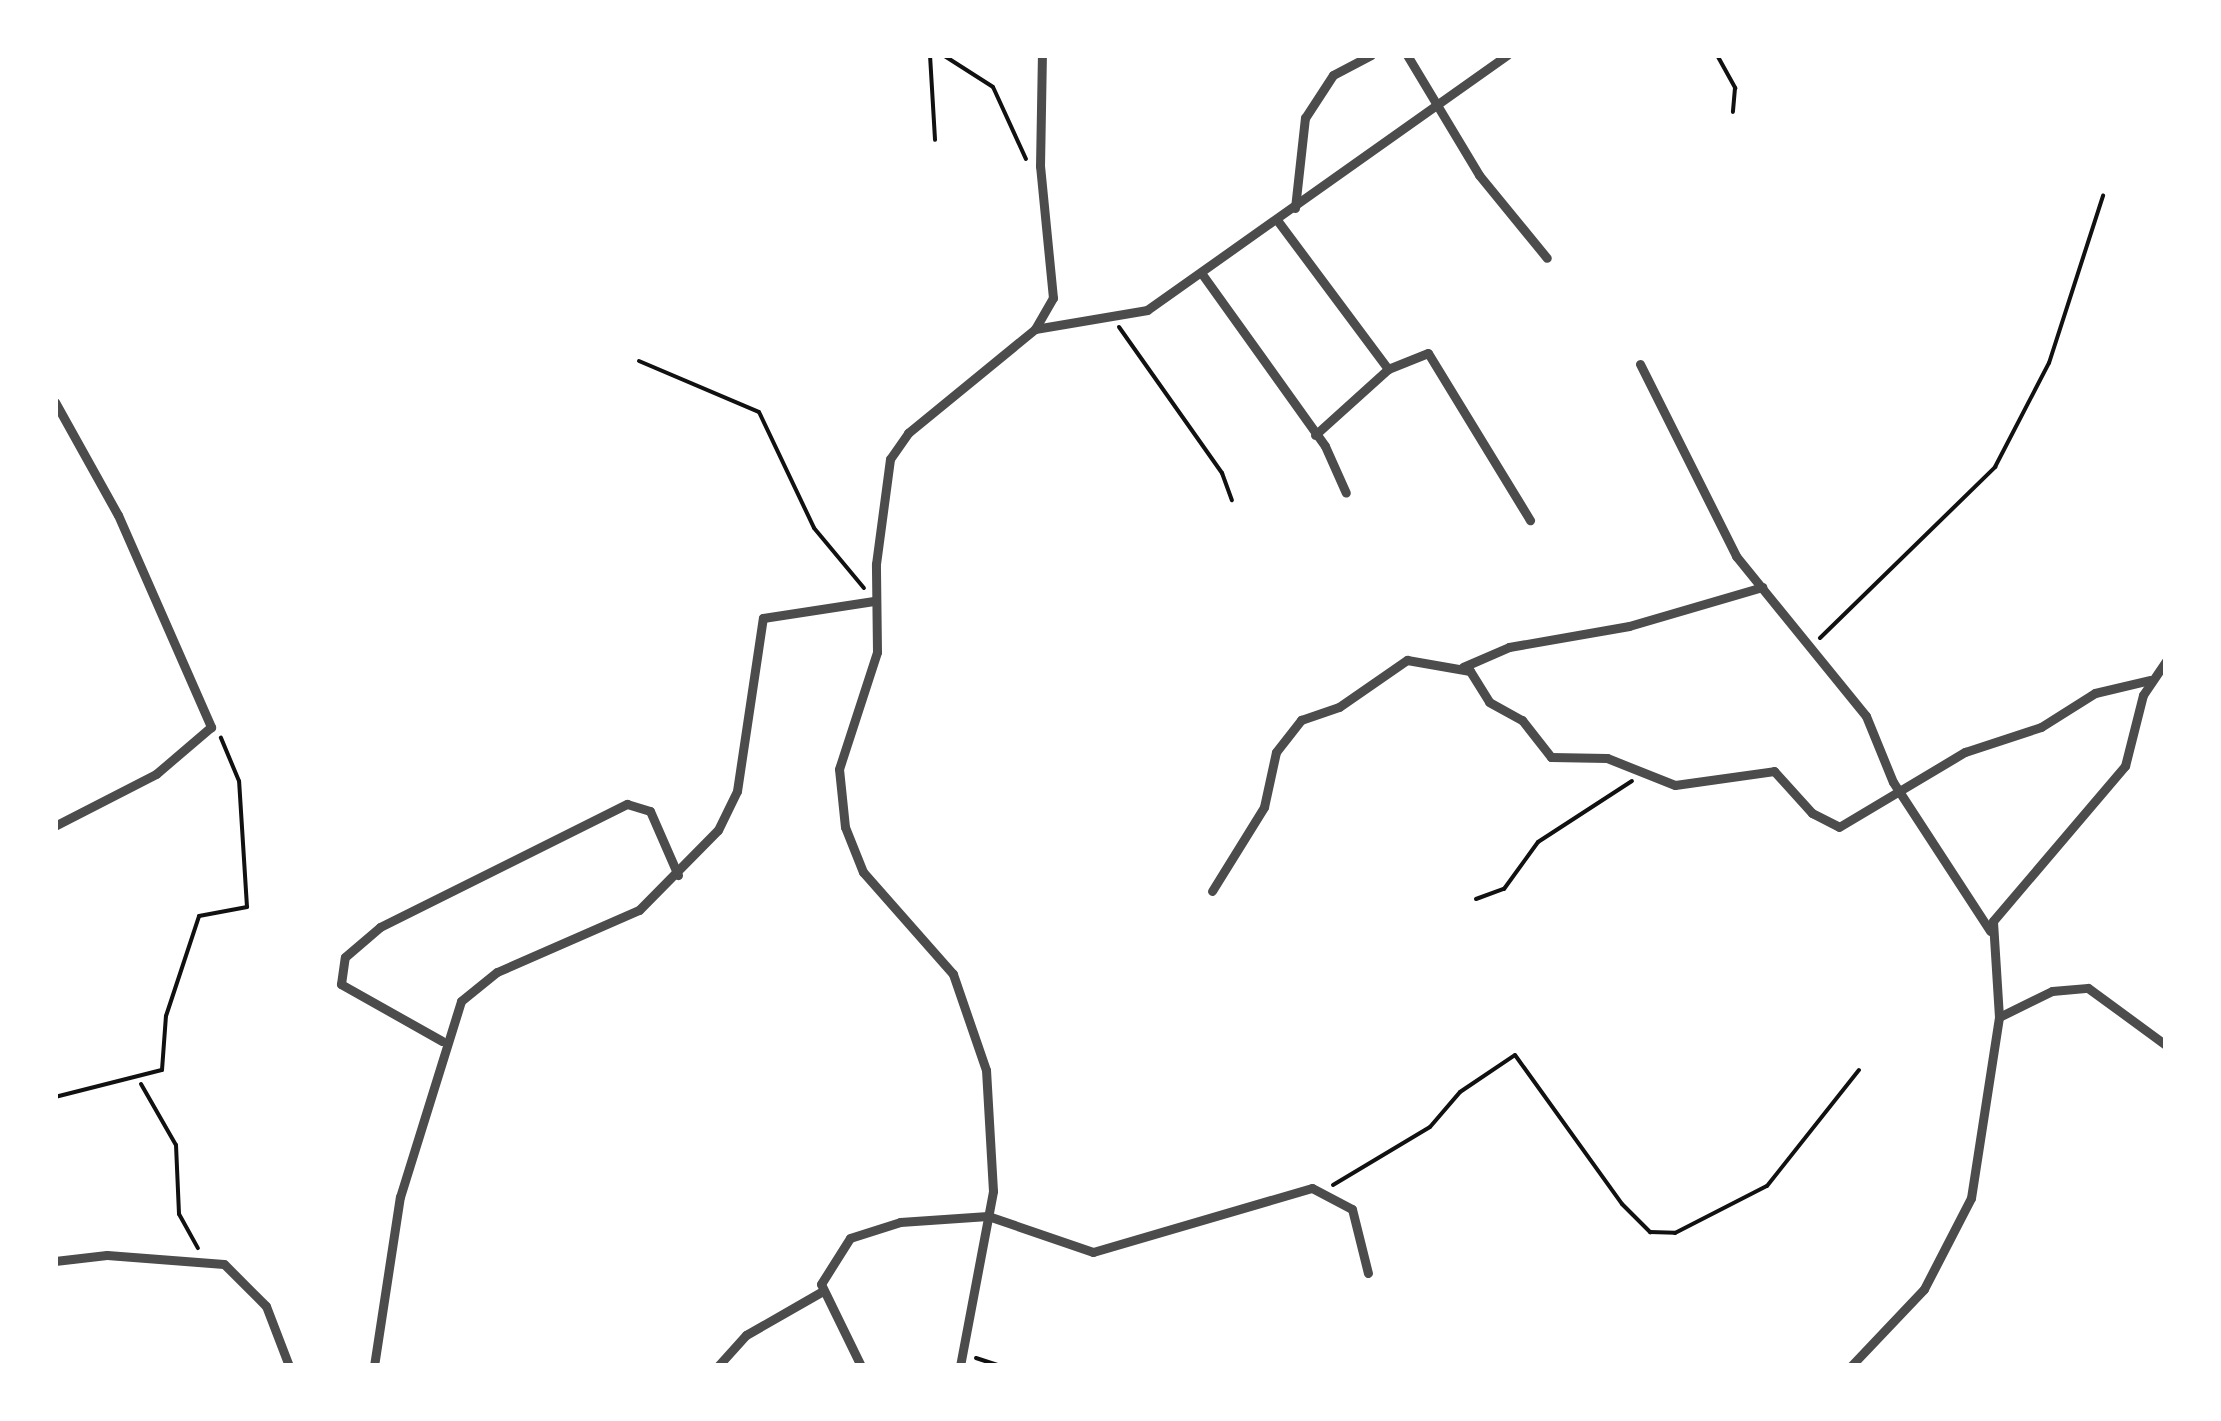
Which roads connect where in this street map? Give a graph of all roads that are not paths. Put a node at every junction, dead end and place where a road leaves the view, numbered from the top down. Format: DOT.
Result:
graph roads {
  1 [pos="1042,55"];
  2 [pos="1371,55"];
  3 [pos="1407,55"];
  4 [pos="1507,55"];
  5 [pos="1439,109"];
  6 [pos="1294,208"];
  7 [pos="1278,220"];
  8 [pos="1547,258"];
  9 [pos="1202,274"];
  10 [pos="1035,329"];
  11 [pos="1640,364"];
  12 [pos="1388,369"];
  13 [pos="55,402"];
  14 [pos="1314,435"];
  15 [pos="1346,493"];
  16 [pos="1530,520"];
  17 [pos="1762,587"];
  18 [pos="874,600"];
  19 [pos="2166,662"];
  20 [pos="1462,668"];
  21 [pos="2150,680"];
  22 [pos="1898,790"];
  23 [pos="55,826"];
  24 [pos="678,874"];
  25 [pos="1212,890"];
  26 [pos="1990,932"];
  27 [pos="1999,1017"];
  28 [pos="442,1041"];
  29 [pos="2166,1045"];
  30 [pos="988,1216"];
  31 [pos="55,1261"];
  32 [pos="1368,1273"];
  33 [pos="822,1292"];
  34 [pos="288,1366"];
  35 [pos="374,1366"];
  36 [pos="718,1366"];
  37 [pos="861,1366"];
  38 [pos="960,1366"];
  39 [pos="1851,1366"];
  1 -- 10 [label="street"];
  2 -- 6 [label="street"];
  3 -- 5 [label="street"];
  4 -- 5 [label="street"];
  5 -- 6 [label="street"];
  5 -- 8 [label="street"];
  6 -- 7 [label="street"];
  7 -- 9 [label="street"];
  7 -- 12 [label="street"];
  9 -- 10 [label="street"];
  9 -- 14 [label="street"];
  10 -- 18 [label="street"];
  11 -- 17 [label="street"];
  12 -- 14 [label="street"];
  12 -- 16 [label="street"];
  13 -- 23 [label="street"];
  14 -- 15 [label="street"];
  17 -- 20 [label="street"];
  17 -- 22 [label="street"];
  18 -- 24 [label="street"];
  18 -- 30 [label="street"];
  19 -- 21 [label="street"];
  20 -- 22 [label="street"];
  20 -- 25 [label="street"];
  21 -- 22 [label="street"];
  21 -- 26 [label="street"];
  22 -- 26 [label="street"];
  24 -- 28 [label="street"];
  24 -- 28 [label="street"];
  26 -- 27 [label="street"];
  27 -- 29 [label="street"];
  27 -- 39 [label="street"];
  28 -- 35 [label="street"];
  30 -- 32 [label="street"];
  30 -- 33 [label="street"];
  30 -- 38 [label="street"];
  31 -- 34 [label="street"];
  33 -- 36 [label="street"];
  33 -- 37 [label="street"];
}
